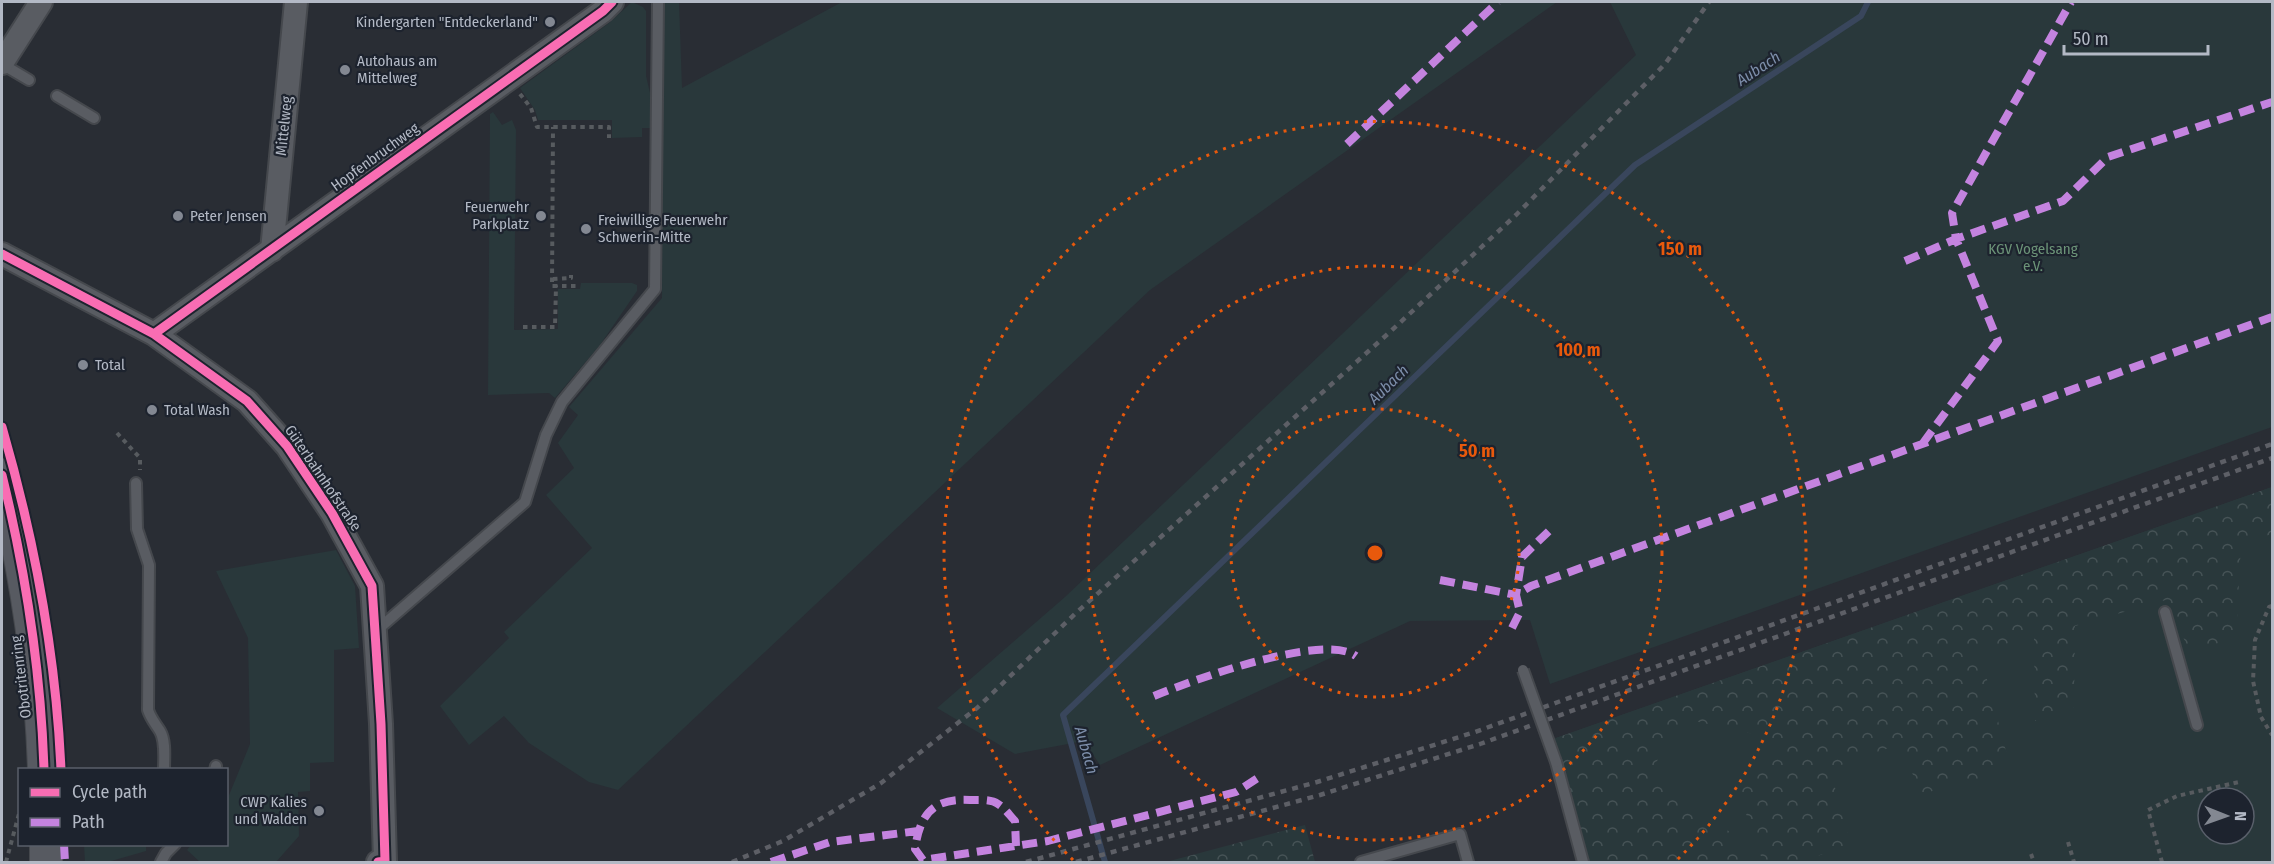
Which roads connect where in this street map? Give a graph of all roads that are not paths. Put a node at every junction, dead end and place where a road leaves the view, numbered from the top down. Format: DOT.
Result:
graph roads {
  1 [pos="41,2"];
  2 [pos="297,2"];
  3 [pos="612,2"];
  4 [pos="658,2"];
  5 [pos="2,63"];
  6 [pos="29,80"];
  7 [pos="57,96"];
  8 [pos="94,118"];
  9 [pos="272,250"];
  10 [pos="2,254"];
  11 [pos="154,334"];
  12 [pos="2,475"];
  13 [pos="136,483"];
  14 [pos="2165,612"];
  15 [pos="376,632"];
  16 [pos="1523,670"];
  17 [pos="2197,725"];
  18 [pos="44,768"];
  19 [pos="164,768"];
  20 [pos="46,846"];
  21 [pos="46,862"];
  22 [pos="382,862"];
  23 [pos="1361,862"];
  24 [pos="1468,862"];
  25 [pos="1583,862"];
  1 -- 5 [label="street"];
  2 -- 9 [label="street, Mittelweg"];
  3 -- 9 [label="street, Hopfenbruchweg"];
  4 -- 15 [label="lane"];
  5 -- 6 [label="lane"];
  7 -- 8 [label="lane"];
  9 -- 11 [label="street, Hopfenbruchweg"];
  10 -- 11 [label="street, Güterbahnhofstraße"];
  11 -- 15 [label="street, Güterbahnhofstraße"];
  12 -- 18 [label="street, Obotritenring"];
  13 -- 19 [label="lane"];
  14 -- 17 [label="lane"];
  15 -- 22 [label="street, Güterbahnhofstraße"];
  16 -- 25 [label="lane, bridge"];
  20 -- 21 [label="street"];
  23 -- 24 [label="lane"];
}
